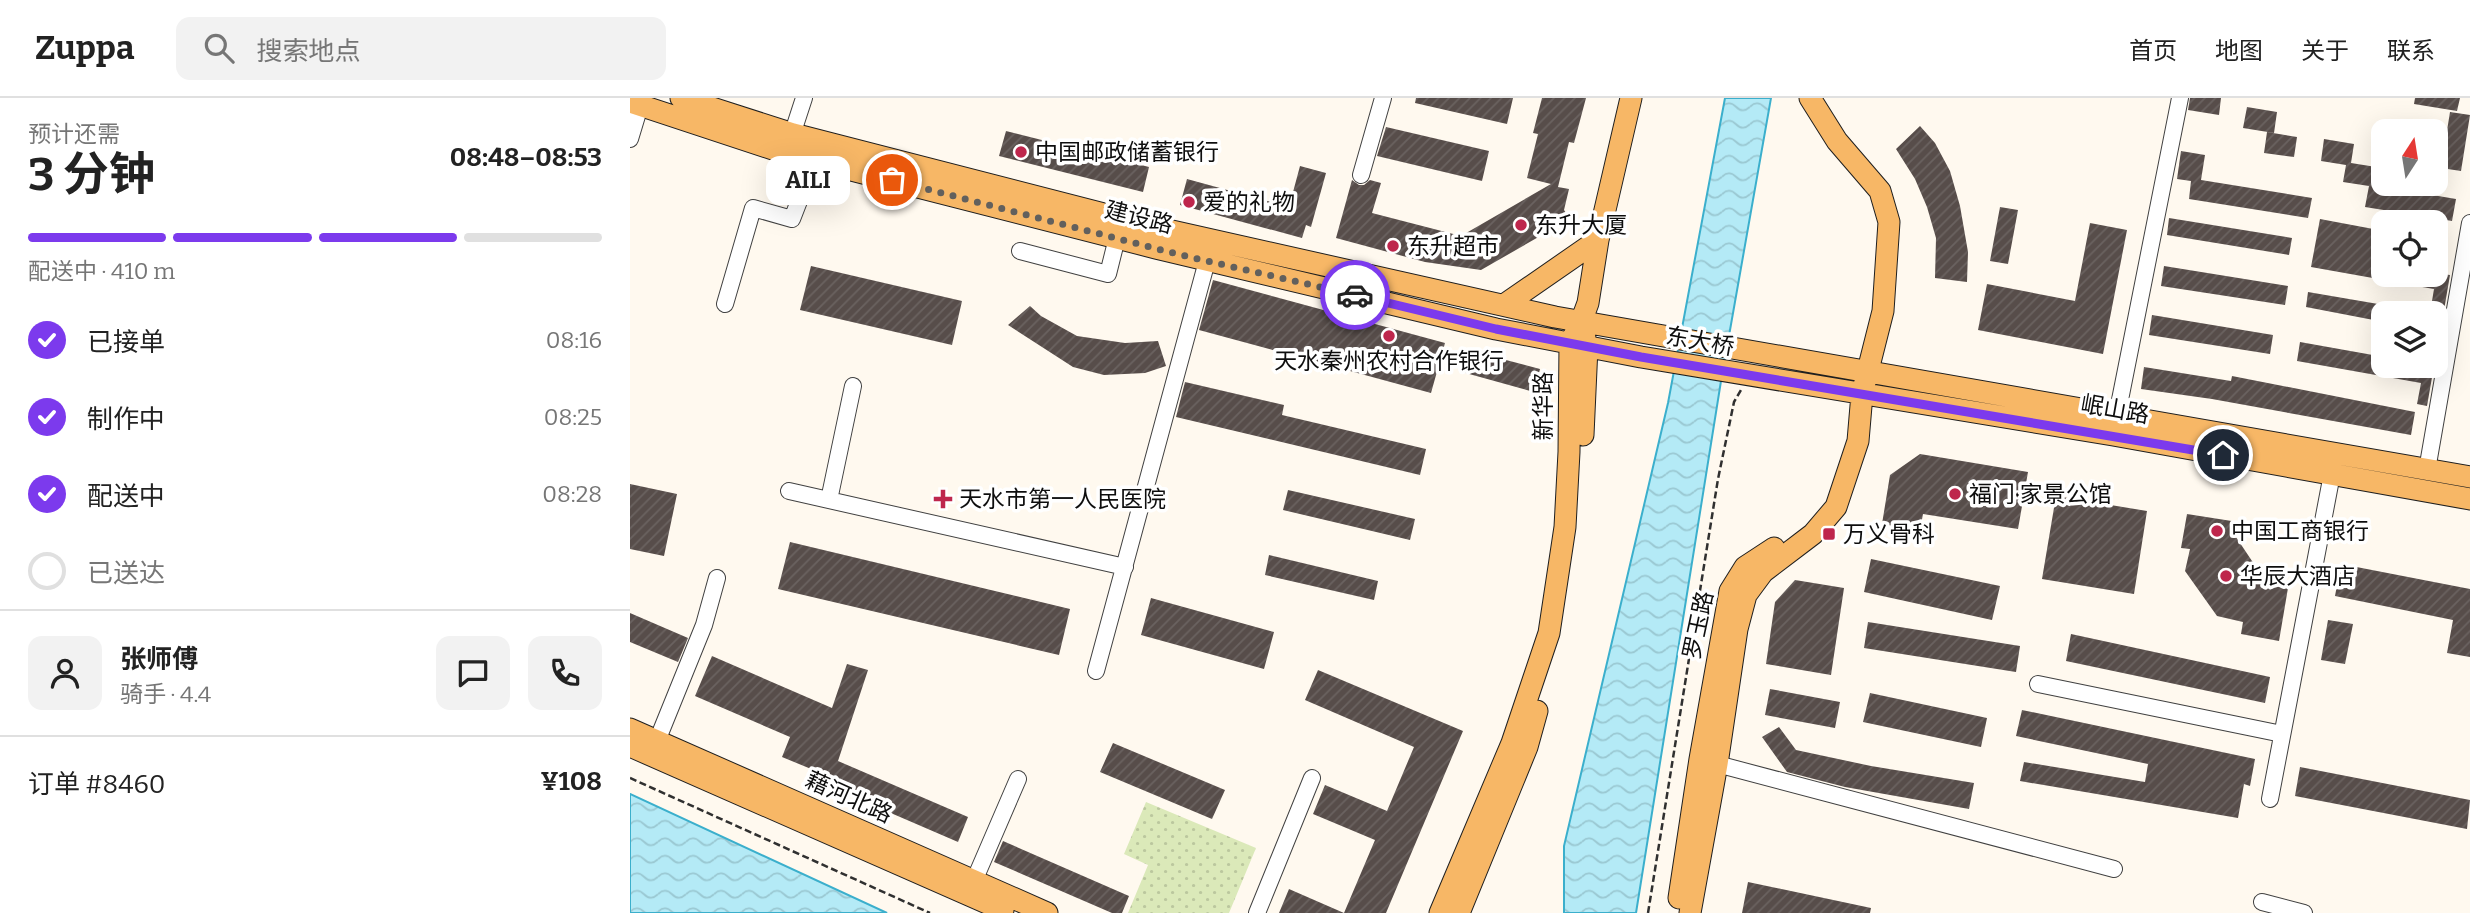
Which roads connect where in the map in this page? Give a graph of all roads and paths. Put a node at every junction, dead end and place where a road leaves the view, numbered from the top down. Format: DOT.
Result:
graph roads {
  1 [pos="681,98"];
  2 [pos="804,98"];
  3 [pos="1383,98"];
  4 [pos="1631,98"];
  5 [pos="1810,98"];
  6 [pos="2180,98"];
  7 [pos="635,104"];
  8 [pos="630,139"];
  9 [pos="789,144"];
  10 [pos="815,160"];
  11 [pos="1361,175"];
  12 [pos="2470,223"];
  13 [pos="1117,238"];
  14 [pos="1598,240"];
  15 [pos="1020,251"];
  16 [pos="1207,261"];
  17 [pos="725,304"];
  18 [pos="1504,305"];
  19 [pos="1581,322"];
  20 [pos="1648,332"];
  21 [pos="1578,345"];
  22 [pos="1641,357"];
  23 [pos="1867,370"];
  24 [pos="1751,376"];
  25 [pos="853,386"];
  26 [pos="1862,394"];
  27 [pos="2117,415"];
  28 [pos="2427,470"];
  29 [pos="2332,474"];
  30 [pos="2470,477"];
  31 [pos="789,491"];
  32 [pos="2470,499"];
  33 [pos="829,500"];
  34 [pos="1125,567"];
  35 [pos="717,578"];
  36 [pos="1096,671"];
  37 [pos="2038,684"];
  38 [pos="630,729"];
  39 [pos="2282,734"];
  40 [pos="657,741"];
  41 [pos="630,746"];
  42 [pos="1717,764"];
  43 [pos="630,778"];
  44 [pos="1312,778"];
  45 [pos="1018,779"];
  46 [pos="2270,799"];
  47 [pos="2114,869"];
  48 [pos="974,881"];
  49 [pos="2262,902"];
  50 [pos="930,913"];
  51 [pos="1011,913"];
  52 [pos="1047,913"];
  53 [pos="1257,913"];
  54 [pos="1440,913"];
  55 [pos="1460,913"];
  56 [pos="1648,913"];
  57 [pos="1677,913"];
  58 [pos="1690,913"];
  59 [pos="2304,913"];
  1 -- 9 [label="main road, 建设路"];
  2 -- 9 [label="street"];
  3 -- 11 [label="street"];
  4 -- 14 [label="main road"];
  5 -- 23 [label="main road, 罗玉路"];
  6 -- 27 [label="street"];
  7 -- 8 [label="street"];
  7 -- 9 [label="main road, 建设路"];
  9 -- 10 [label="main road, 建设路"];
  9 -- 18 [label="main road, 建设路"];
  10 -- 13 [label="main road, 建设路"];
  10 -- 17 [label="street"];
  12 -- 28 [label="street"];
  13 -- 15 [label="street"];
  13 -- 16 [label="main road, 建设路"];
  14 -- 18 [label="main road"];
  14 -- 19 [label="main road, 新华路"];
  16 -- 21 [label="main road, 建设路"];
  16 -- 34 [label="street"];
  18 -- 19 [label="main road, 建设路"];
  19 -- 20 [label="main road, 建设路"];
  19 -- 21 [label="main road, 新华路"];
  20 -- 23 [label="main road, 东大桥"];
  21 -- 22 [label="main road, 建设路"];
  21 -- 54 [label="main road, 新华路"];
  21 -- 55 [label="main road, 新华路"];
  22 -- 24 [label="main road, 东大桥"];
  23 -- 26 [label="main road, 罗玉路"];
  23 -- 27 [label="main road, 岷山路"];
  24 -- 26 [label="main road, 岷山路"];
  24 -- 56 [label="path"];
  25 -- 33 [label="street"];
  26 -- 29 [label="main road, 岷山路"];
  26 -- 42 [label="main road, 罗玉路"];
  26 -- 57 [label="main road, 罗玉路"];
  27 -- 28 [label="main road, 岷山路"];
  28 -- 30 [label="main road, 岷山路"];
  29 -- 32 [label="main road, 岷山路"];
  29 -- 39 [label="street"];
  31 -- 33 [label="street"];
  33 -- 34 [label="street"];
  34 -- 36 [label="street"];
  35 -- 40 [label="street"];
  37 -- 39 [label="street"];
  38 -- 40 [label="main road, 藉河北路"];
  39 -- 46 [label="street"];
  40 -- 48 [label="main road, 藉河北路"];
  41 -- 51 [label="main road, 藉河北路"];
  42 -- 47 [label="street"];
  42 -- 58 [label="main road, 罗玉路"];
  43 -- 50 [label="path"];
  44 -- 53 [label="street"];
  45 -- 48 [label="street"];
  48 -- 52 [label="main road, 藉河北路"];
  49 -- 59 [label="street"];
}
